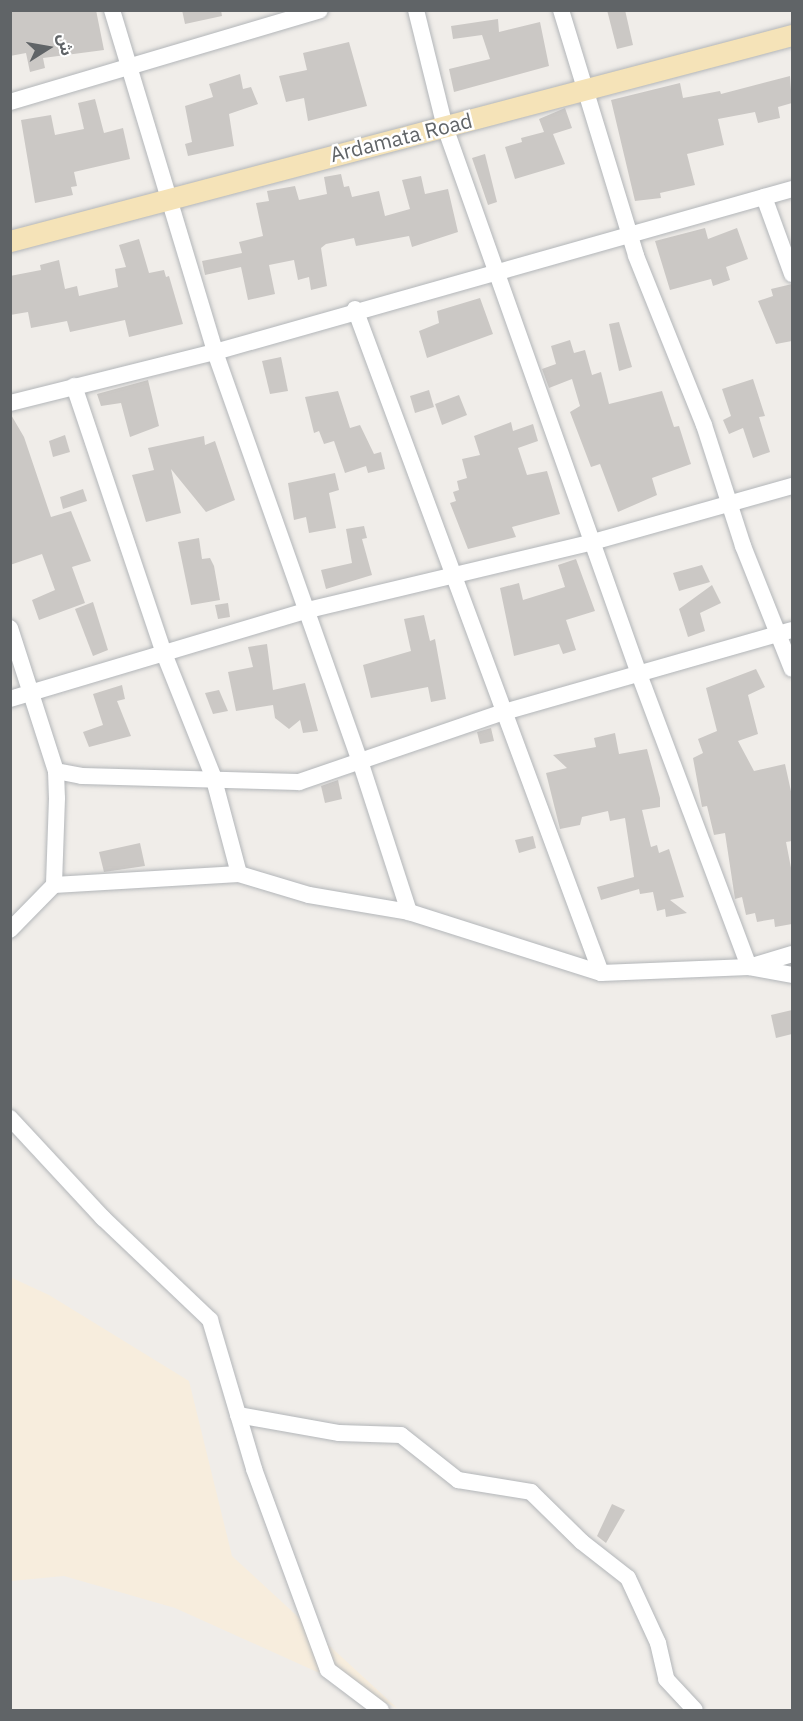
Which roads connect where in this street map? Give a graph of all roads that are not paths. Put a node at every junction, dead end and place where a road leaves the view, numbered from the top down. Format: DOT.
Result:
graph roads {
  1 [pos="112,10"];
  2 [pos="320,10"];
  3 [pos="416,10"];
  4 [pos="561,10"];
  5 [pos="260,18"];
  6 [pos="792,35"];
  7 [pos="126,65"];
  8 [pos="583,92"];
  9 [pos="10,102"];
  10 [pos="445,128"];
  11 [pos="792,189"];
  12 [pos="764,197"];
  13 [pos="171,200"];
  14 [pos="629,233"];
  15 [pos="10,241"];
  16 [pos="496,270"];
  17 [pos="792,274"];
  18 [pos="355,309"];
  19 [pos="215,352"];
  20 [pos="74,386"];
  21 [pos="10,403"];
  22 [pos="792,486"];
  23 [pos="729,504"];
  24 [pos="593,542"];
  25 [pos="454,574"];
  26 [pos="308,610"];
  27 [pos="10,628"];
  28 [pos="785,632"];
  29 [pos="163,651"];
  30 [pos="792,669"];
  31 [pos="639,674"];
  32 [pos="31,692"];
  33 [pos="10,699"];
  34 [pos="504,712"];
  35 [pos="361,764"];
  36 [pos="56,771"];
  37 [pos="213,776"];
  38 [pos="239,874"];
  39 [pos="54,885"];
  40 [pos="409,912"];
  41 [pos="10,930"];
  42 [pos="792,954"];
  43 [pos="749,967"];
  44 [pos="601,973"];
  45 [pos="792,975"];
  46 [pos="10,1118"];
  47 [pos="238,1415"];
  48 [pos="381,1710"];
  49 [pos="695,1710"];
  1 -- 7 [label="street"];
  2 -- 5 [label="street"];
  3 -- 10 [label="street"];
  4 -- 8 [label="street"];
  5 -- 7 [label="street"];
  6 -- 8 [label="main road, Ardamata Road"];
  7 -- 9 [label="street"];
  7 -- 13 [label="street"];
  8 -- 10 [label="main road, Ardamata Road"];
  8 -- 14 [label="street"];
  10 -- 13 [label="main road, Ardamata Road"];
  10 -- 16 [label="street"];
  11 -- 12 [label="street"];
  12 -- 14 [label="street"];
  12 -- 17 [label="street"];
  13 -- 15 [label="main road, Ardamata Road"];
  13 -- 19 [label="street"];
  14 -- 16 [label="street"];
  14 -- 23 [label="street"];
  16 -- 18 [label="street"];
  16 -- 24 [label="street"];
  18 -- 19 [label="street"];
  18 -- 25 [label="street"];
  19 -- 20 [label="street"];
  19 -- 26 [label="street"];
  20 -- 21 [label="street"];
  20 -- 29 [label="street"];
  22 -- 23 [label="street"];
  23 -- 24 [label="street"];
  23 -- 28 [label="street"];
  24 -- 25 [label="street"];
  24 -- 31 [label="street"];
  25 -- 26 [label="street"];
  25 -- 34 [label="street"];
  26 -- 29 [label="street"];
  26 -- 35 [label="street"];
  27 -- 32 [label="street"];
  28 -- 30 [label="street"];
  28 -- 31 [label="street"];
  29 -- 32 [label="street"];
  29 -- 37 [label="street"];
  31 -- 34 [label="street"];
  31 -- 43 [label="street"];
  32 -- 33 [label="street"];
  32 -- 36 [label="street"];
  34 -- 35 [label="street"];
  34 -- 44 [label="street"];
  35 -- 37 [label="street"];
  35 -- 40 [label="street"];
  36 -- 37 [label="street"];
  36 -- 39 [label="street"];
  37 -- 38 [label="street"];
  38 -- 39 [label="street"];
  38 -- 40 [label="street"];
  39 -- 41 [label="street"];
  40 -- 44 [label="street"];
  42 -- 43 [label="street"];
  43 -- 44 [label="street"];
  43 -- 45 [label="street"];
  46 -- 47 [label="street"];
  47 -- 48 [label="street"];
  47 -- 49 [label="street"];
}
